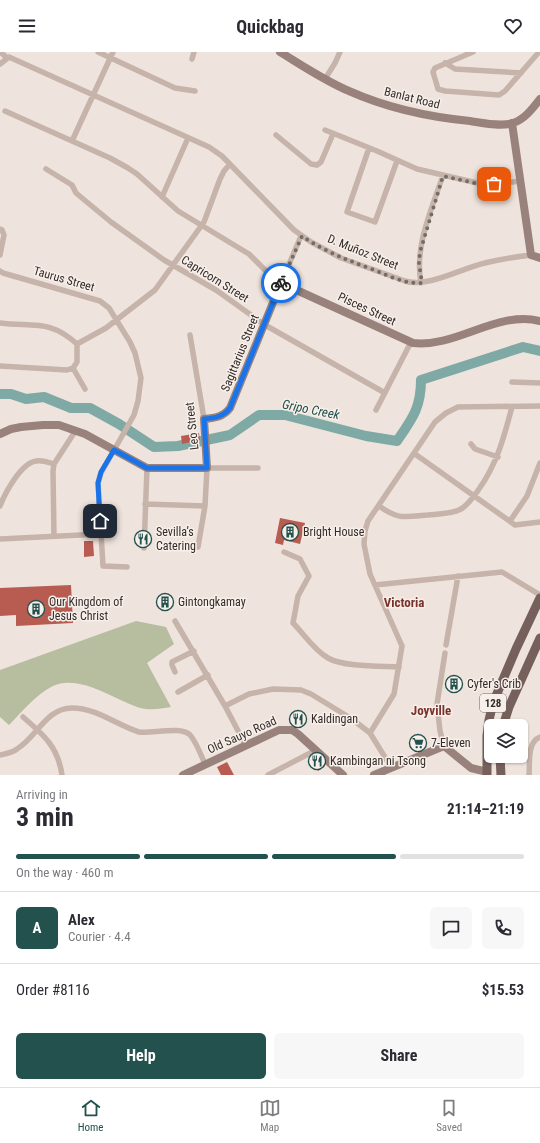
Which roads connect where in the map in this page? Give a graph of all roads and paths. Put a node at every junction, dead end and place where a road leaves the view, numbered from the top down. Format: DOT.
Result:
graph roads {
  1 [pos="0,52"];
  2 [pos="98,52"];
  3 [pos="194,52"];
  4 [pos="340,52"];
  5 [pos="473,52"];
  6 [pos="539,52"];
  7 [pos="283,53"];
  8 [pos="111,55"];
  9 [pos="6,56"];
  10 [pos="192,59"];
  11 [pos="445,63"];
  12 [pos="0,64"];
  13 [pos="520,73"];
  14 [pos="325,79"];
  15 [pos="195,91"];
  16 [pos="93,96"];
  17 [pos="540,99"];
  18 [pos="6,111"];
  19 [pos="512,123"];
  20 [pos="325,130"];
  21 [pos="333,134"];
  22 [pos="276,135"];
  23 [pos="188,138"];
  24 [pos="72,141"];
  25 [pos="369,148"];
  26 [pos="397,161"];
  27 [pos="230,164"];
  28 [pos="46,169"];
  29 [pos="443,176"];
  30 [pos="521,181"];
  31 [pos="162,197"];
  32 [pos="202,226"];
  33 [pos="0,229"];
  34 [pos="302,236"];
  35 [pos="0,255"];
  36 [pos="531,255"];
  37 [pos="540,258"];
  38 [pos="173,266"];
  39 [pos="0,271"];
  40 [pos="281,283"];
  41 [pos="422,283"];
  42 [pos="116,321"];
  43 [pos="540,321"];
  44 [pos="0,323"];
  45 [pos="265,325"];
  46 [pos="190,335"];
  47 [pos="411,342"];
  48 [pos="77,344"];
  49 [pos="0,366"];
  50 [pos="73,368"];
  51 [pos="512,382"];
  52 [pos="540,383"];
  53 [pos="85,389"];
  54 [pos="385,393"];
  55 [pos="540,406"];
  56 [pos="512,407"];
  57 [pos="376,410"];
  58 [pos="204,419"];
  59 [pos="76,430"];
  60 [pos="0,434"];
  61 [pos="471,444"];
  62 [pos="114,450"];
  63 [pos="415,454"];
  64 [pos="498,457"];
  65 [pos="540,463"];
  66 [pos="54,464"];
  67 [pos="147,468"];
  68 [pos="207,468"];
  69 [pos="258,468"];
  70 [pos="474,496"];
  71 [pos="145,504"];
  72 [pos="0,506"];
  73 [pos="205,506"];
  74 [pos="379,506"];
  75 [pos="510,521"];
  76 [pos="540,522"];
  77 [pos="101,534"];
  78 [pos="54,536"];
  79 [pos="0,539"];
  80 [pos="198,547"];
  81 [pos="144,548"];
  82 [pos="284,552"];
  83 [pos="127,568"];
  84 [pos="458,576"];
  85 [pos="375,585"];
  86 [pos="540,595"];
  87 [pos="540,598"];
  88 [pos="175,621"];
  89 [pos="521,638"];
  90 [pos="538,641"];
  91 [pos="446,645"];
  92 [pos="516,649"];
  93 [pos="194,651"];
  94 [pos="444,652"];
  95 [pos="532,655"];
  96 [pos="399,667"];
  97 [pos="175,672"];
  98 [pos="208,675"];
  99 [pos="178,692"];
  100 [pos="225,706"];
  101 [pos="23,717"];
  102 [pos="505,719"];
  103 [pos="38,730"];
  104 [pos="370,733"];
  105 [pos="537,738"];
  106 [pos="246,746"];
  107 [pos="444,746"];
  108 [pos="316,750"];
  109 [pos="0,755"];
  110 [pos="500,763"];
  111 [pos="205,764"];
  112 [pos="391,767"];
  113 [pos="487,773"];
  114 [pos="189,774"];
  115 [pos="342,774"];
  116 [pos="62,775"];
  117 [pos="268,775"];
  118 [pos="374,775"];
  119 [pos="501,775"];
  120 [pos="529,775"];
  1 -- 9 [label="street"];
  2 -- 8 [label="street"];
  3 -- 10 [label="street"];
  4 -- 14 [label="street"];
  5 -- 11 [label="street"];
  6 -- 13 [label="street"];
  7 -- 14 [label="street, Banlat Road"];
  8 -- 15 [label="street"];
  8 -- 16 [label="street"];
  11 -- 13 [label="street"];
  11 -- 13 [label="street"];
  12 -- 16 [label="street, D. Muñoz Street"];
  14 -- 19 [label="street, Banlat Road"];
  16 -- 23 [label="street, D. Muñoz Street"];
  16 -- 24 [label="street"];
  17 -- 19 [label="street"];
  18 -- 24 [label="street, Pisces Street"];
  19 -- 30 [label="street"];
  20 -- 21 [label="street"];
  21 -- 22 [label="street"];
  21 -- 25 [label="street"];
  23 -- 27 [label="street, D. Muñoz Street"];
  23 -- 31 [label="street"];
  24 -- 31 [label="street, Pisces Street"];
  25 -- 26 [label="street"];
  25 -- 26 [label="street"];
  26 -- 29 [label="street"];
  27 -- 32 [label="street"];
  27 -- 34 [label="street, D. Muñoz Street"];
  28 -- 38 [label="street, Capricorn Street"];
  29 -- 30 [label="street"];
  29 -- 41 [label="street"];
  30 -- 36 [label="street"];
  31 -- 32 [label="street, Pisces Street"];
  32 -- 38 [label="street"];
  32 -- 40 [label="street, Pisces Street"];
  33 -- 35 [label="street"];
  34 -- 40 [label="street, Sagittarius Street"];
  34 -- 41 [label="street, D. Muñoz Street"];
  36 -- 37 [label="street, D. Muñoz Street"];
  36 -- 41 [label="street, D. Muñoz Street"];
  38 -- 42 [label="street"];
  38 -- 45 [label="street, Capricorn Street"];
  39 -- 42 [label="street, Taurus Street"];
  40 -- 45 [label="street, Sagittarius Street"];
  40 -- 47 [label="street, Pisces Street"];
  42 -- 48 [label="street"];
  42 -- 62 [label="street, Taurus Street"];
  43 -- 47 [label="street, Pisces Street"];
  44 -- 48 [label="street"];
  45 -- 54 [label="street, Capricorn Street"];
  45 -- 58 [label="street, Sagittarius Street"];
  46 -- 58 [label="street, Leo Street"];
  47 -- 54 [label="street"];
  48 -- 50 [label="street"];
  49 -- 50 [label="street"];
  50 -- 53 [label="street"];
  51 -- 52 [label="street"];
  54 -- 57 [label="street"];
  55 -- 56 [label="street"];
  56 -- 63 [label="street"];
  56 -- 64 [label="street"];
  58 -- 68 [label="street, Leo Street"];
  59 -- 60 [label="street"];
  59 -- 62 [label="street"];
  59 -- 66 [label="street"];
  61 -- 64 [label="street"];
  62 -- 67 [label="street"];
  62 -- 77 [label="street, Taurus Street"];
  63 -- 70 [label="street"];
  63 -- 74 [label="street"];
  64 -- 70 [label="street"];
  65 -- 75 [label="street"];
  66 -- 72 [label="street"];
  66 -- 78 [label="street"];
  67 -- 68 [label="street"];
  67 -- 71 [label="street"];
  68 -- 69 [label="street"];
  68 -- 73 [label="street"];
  70 -- 74 [label="street"];
  70 -- 75 [label="street"];
  71 -- 73 [label="street"];
  71 -- 81 [label="street"];
  73 -- 80 [label="street"];
  74 -- 85 [label="street"];
  75 -- 76 [label="street"];
  77 -- 78 [label="street"];
  77 -- 83 [label="street, Taurus Street"];
  78 -- 79 [label="street"];
  82 -- 96 [label="street"];
  84 -- 85 [label="street"];
  84 -- 86 [label="street"];
  84 -- 91 [label="street"];
  85 -- 96 [label="street"];
  87 -- 89 [label="main road, 128"];
  88 -- 93 [label="street"];
  89 -- 90 [label="main road"];
  89 -- 92 [label="main road, 128"];
  90 -- 95 [label="main road, 128"];
  92 -- 95 [label="main road"];
  92 -- 113 [label="main road, 128"];
  93 -- 97 [label="street"];
  93 -- 98 [label="street"];
  94 -- 107 [label="street"];
  95 -- 102 [label="main road, 128"];
  96 -- 104 [label="street"];
  98 -- 99 [label="street"];
  98 -- 100 [label="street"];
  100 -- 104 [label="street"];
  100 -- 106 [label="street"];
  101 -- 103 [label="street"];
  103 -- 109 [label="street"];
  103 -- 111 [label="street"];
  103 -- 116 [label="street"];
  104 -- 112 [label="street"];
  105 -- 120 [label="street"];
  106 -- 108 [label="street, Old Sauyo Road"];
  106 -- 111 [label="street, Old Sauyo Road"];
  107 -- 112 [label="street"];
  107 -- 113 [label="street"];
  108 -- 115 [label="street, Old Sauyo Road"];
  108 -- 117 [label="street"];
  110 -- 119 [label="main road"];
  111 -- 114 [label="street, Old Sauyo Road"];
  112 -- 118 [label="street"];
}
